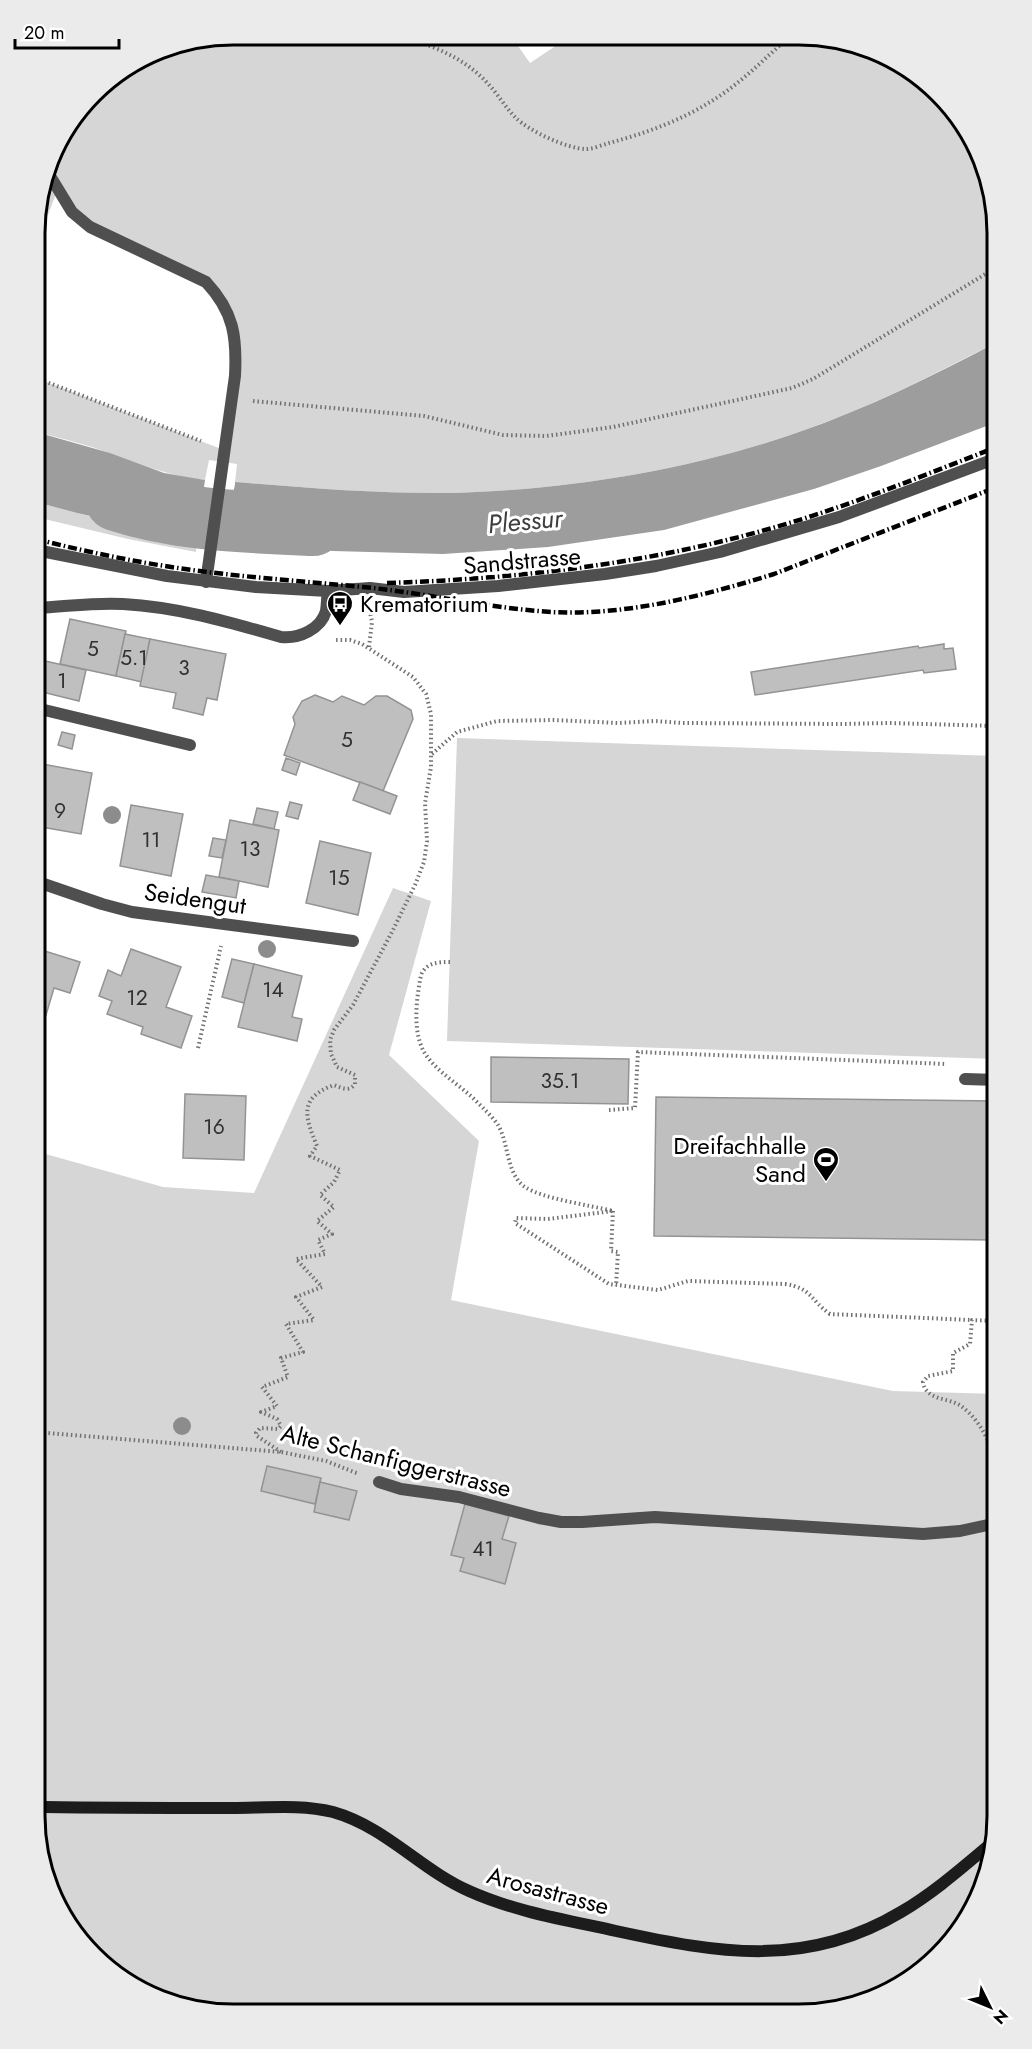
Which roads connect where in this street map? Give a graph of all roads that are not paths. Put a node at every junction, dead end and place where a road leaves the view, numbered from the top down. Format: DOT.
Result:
graph roads {
  1 [pos="53,180"];
  2 [pos="987,462"];
  3 [pos="45,552"];
  4 [pos="206,582"];
  5 [pos="328,591"];
  6 [pos="45,607"];
  7 [pos="45,710"];
  8 [pos="190,745"];
  9 [pos="45,884"];
  10 [pos="353,941"];
  11 [pos="965,1079"];
  12 [pos="987,1080"];
  13 [pos="379,1482"];
  14 [pos="987,1526"];
  15 [pos="45,1807"];
  16 [pos="983,1849"];
  1 -- 4 [label="street"];
  2 -- 5 [label="street, Sandstrasse"];
  3 -- 4 [label="street, Sandstrasse"];
  4 -- 5 [label="street, Sandstrasse"];
  5 -- 6 [label="street"];
  7 -- 8 [label="street"];
  9 -- 10 [label="street, Seidengut"];
  11 -- 12 [label="street"];
  13 -- 14 [label="street, Alte Schanfiggerstrasse"];
  15 -- 16 [label="main road, Arosastrasse"];
}
